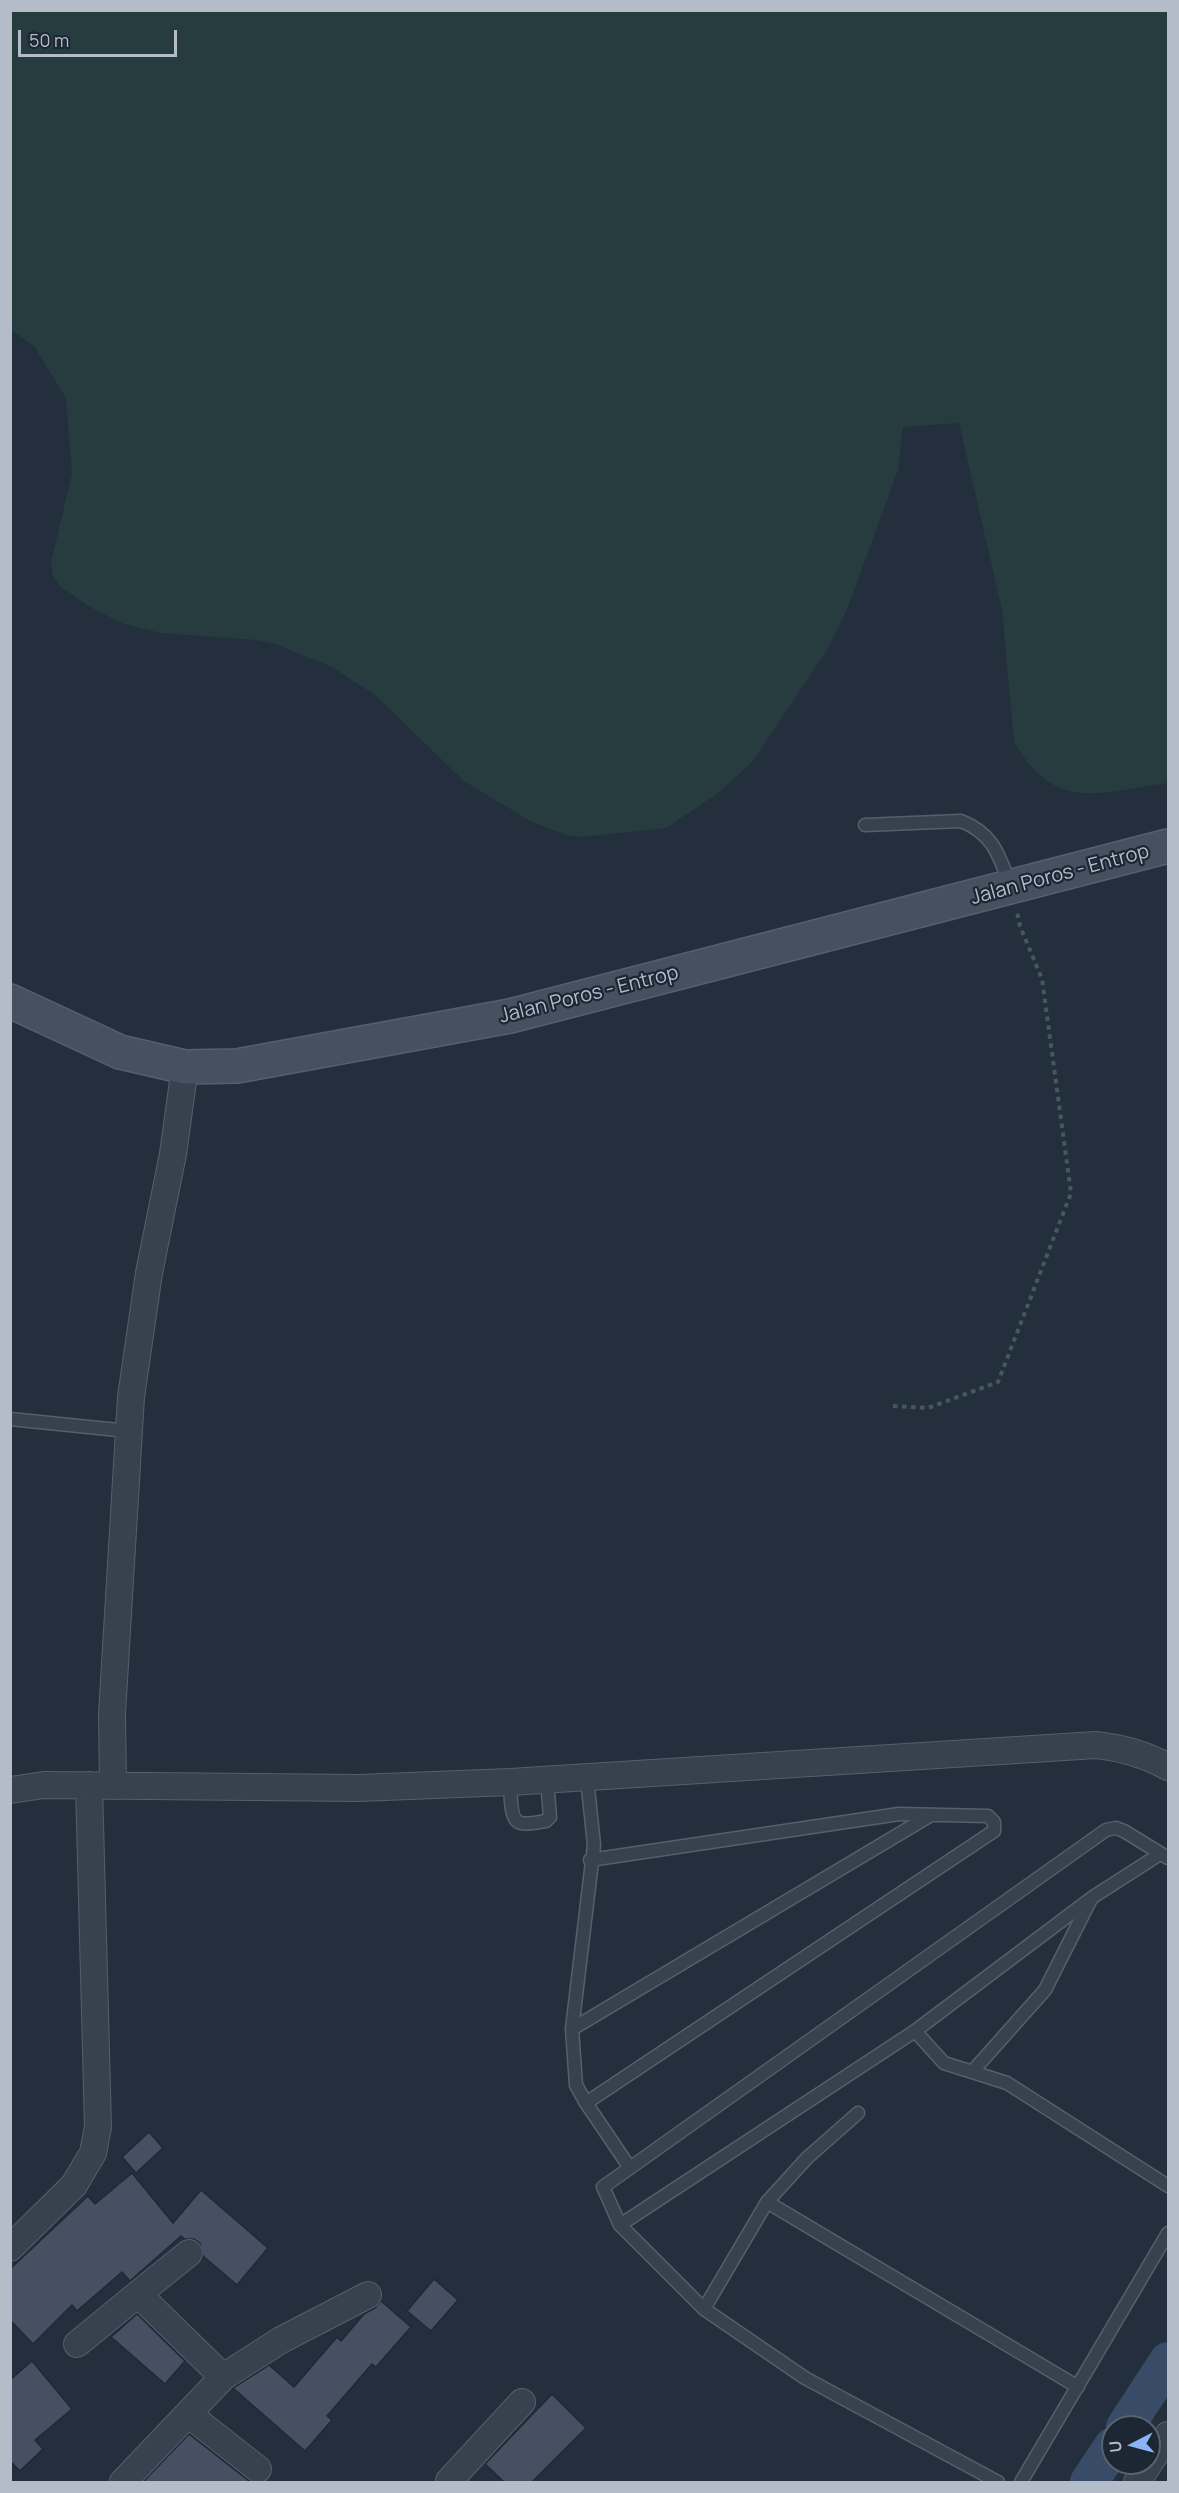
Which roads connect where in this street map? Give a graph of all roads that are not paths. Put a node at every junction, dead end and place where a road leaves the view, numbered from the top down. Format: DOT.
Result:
graph roads {
  1 [pos="865,825"];
  2 [pos="1168,846"];
  3 [pos="1011,888"];
  4 [pos="10,1001"];
  5 [pos="185,1067"];
  6 [pos="10,1419"];
  7 [pos="128,1431"];
  8 [pos="1168,1767"];
  9 [pos="587,1778"];
  10 [pos="547,1780"];
  11 [pos="510,1782"];
  12 [pos="10,1790"];
  13 [pos="95,1797"];
  14 [pos="931,1815"];
  15 [pos="1164,1856"];
  16 [pos="590,1860"];
  17 [pos="1093,1897"];
  18 [pos="572,2029"];
  19 [pos="915,2031"];
  20 [pos="972,2072"];
  21 [pos="585,2103"];
  22 [pos="858,2113"];
  23 [pos="630,2168"];
  24 [pos="1168,2186"];
  25 [pos="767,2202"];
  26 [pos="620,2225"];
  27 [pos="1168,2233"];
  28 [pos="10,2248"];
  29 [pos="189,2253"];
  30 [pos="138,2294"];
  31 [pos="368,2295"];
  32 [pos="704,2310"];
  33 [pos="77,2344"];
  34 [pos="223,2377"];
  35 [pos="1078,2387"];
  36 [pos="522,2402"];
  37 [pos="189,2414"];
  38 [pos="1165,2450"];
  39 [pos="258,2469"];
  40 [pos="123,2482"];
  41 [pos="449,2482"];
  42 [pos="999,2482"];
  43 [pos="1021,2482"];
  44 [pos="1137,2482"];
  1 -- 3 [label="lane"];
  2 -- 3 [label="main road, Jalan Poros - Entrop"];
  3 -- 5 [label="main road, Jalan Poros - Entrop"];
  4 -- 5 [label="main road, Jalan Poros - Entrop"];
  5 -- 7 [label="street"];
  6 -- 7 [label="lane"];
  7 -- 13 [label="street"];
  8 -- 9 [label="street"];
  9 -- 10 [label="street"];
  9 -- 16 [label="lane"];
  10 -- 11 [label="street"];
  10 -- 11 [label="lane"];
  11 -- 13 [label="street"];
  12 -- 13 [label="street"];
  13 -- 28 [label="street"];
  14 -- 16 [label="lane"];
  14 -- 18 [label="lane"];
  14 -- 21 [label="lane"];
  15 -- 17 [label="lane"];
  15 -- 23 [label="lane"];
  16 -- 18 [label="lane"];
  17 -- 19 [label="lane"];
  17 -- 20 [label="lane"];
  18 -- 21 [label="lane"];
  19 -- 20 [label="lane"];
  19 -- 26 [label="lane"];
  20 -- 24 [label="lane"];
  21 -- 23 [label="lane"];
  22 -- 25 [label="lane"];
  23 -- 26 [label="lane"];
  25 -- 32 [label="lane"];
  25 -- 35 [label="lane"];
  26 -- 32 [label="lane"];
  27 -- 35 [label="lane"];
  29 -- 30 [label="street"];
  30 -- 33 [label="street"];
  30 -- 34 [label="street"];
  31 -- 34 [label="street"];
  32 -- 42 [label="lane"];
  34 -- 37 [label="street"];
  35 -- 43 [label="lane"];
  36 -- 41 [label="street"];
  37 -- 39 [label="street"];
  37 -- 40 [label="street"];
  38 -- 44 [label="street"];
}
